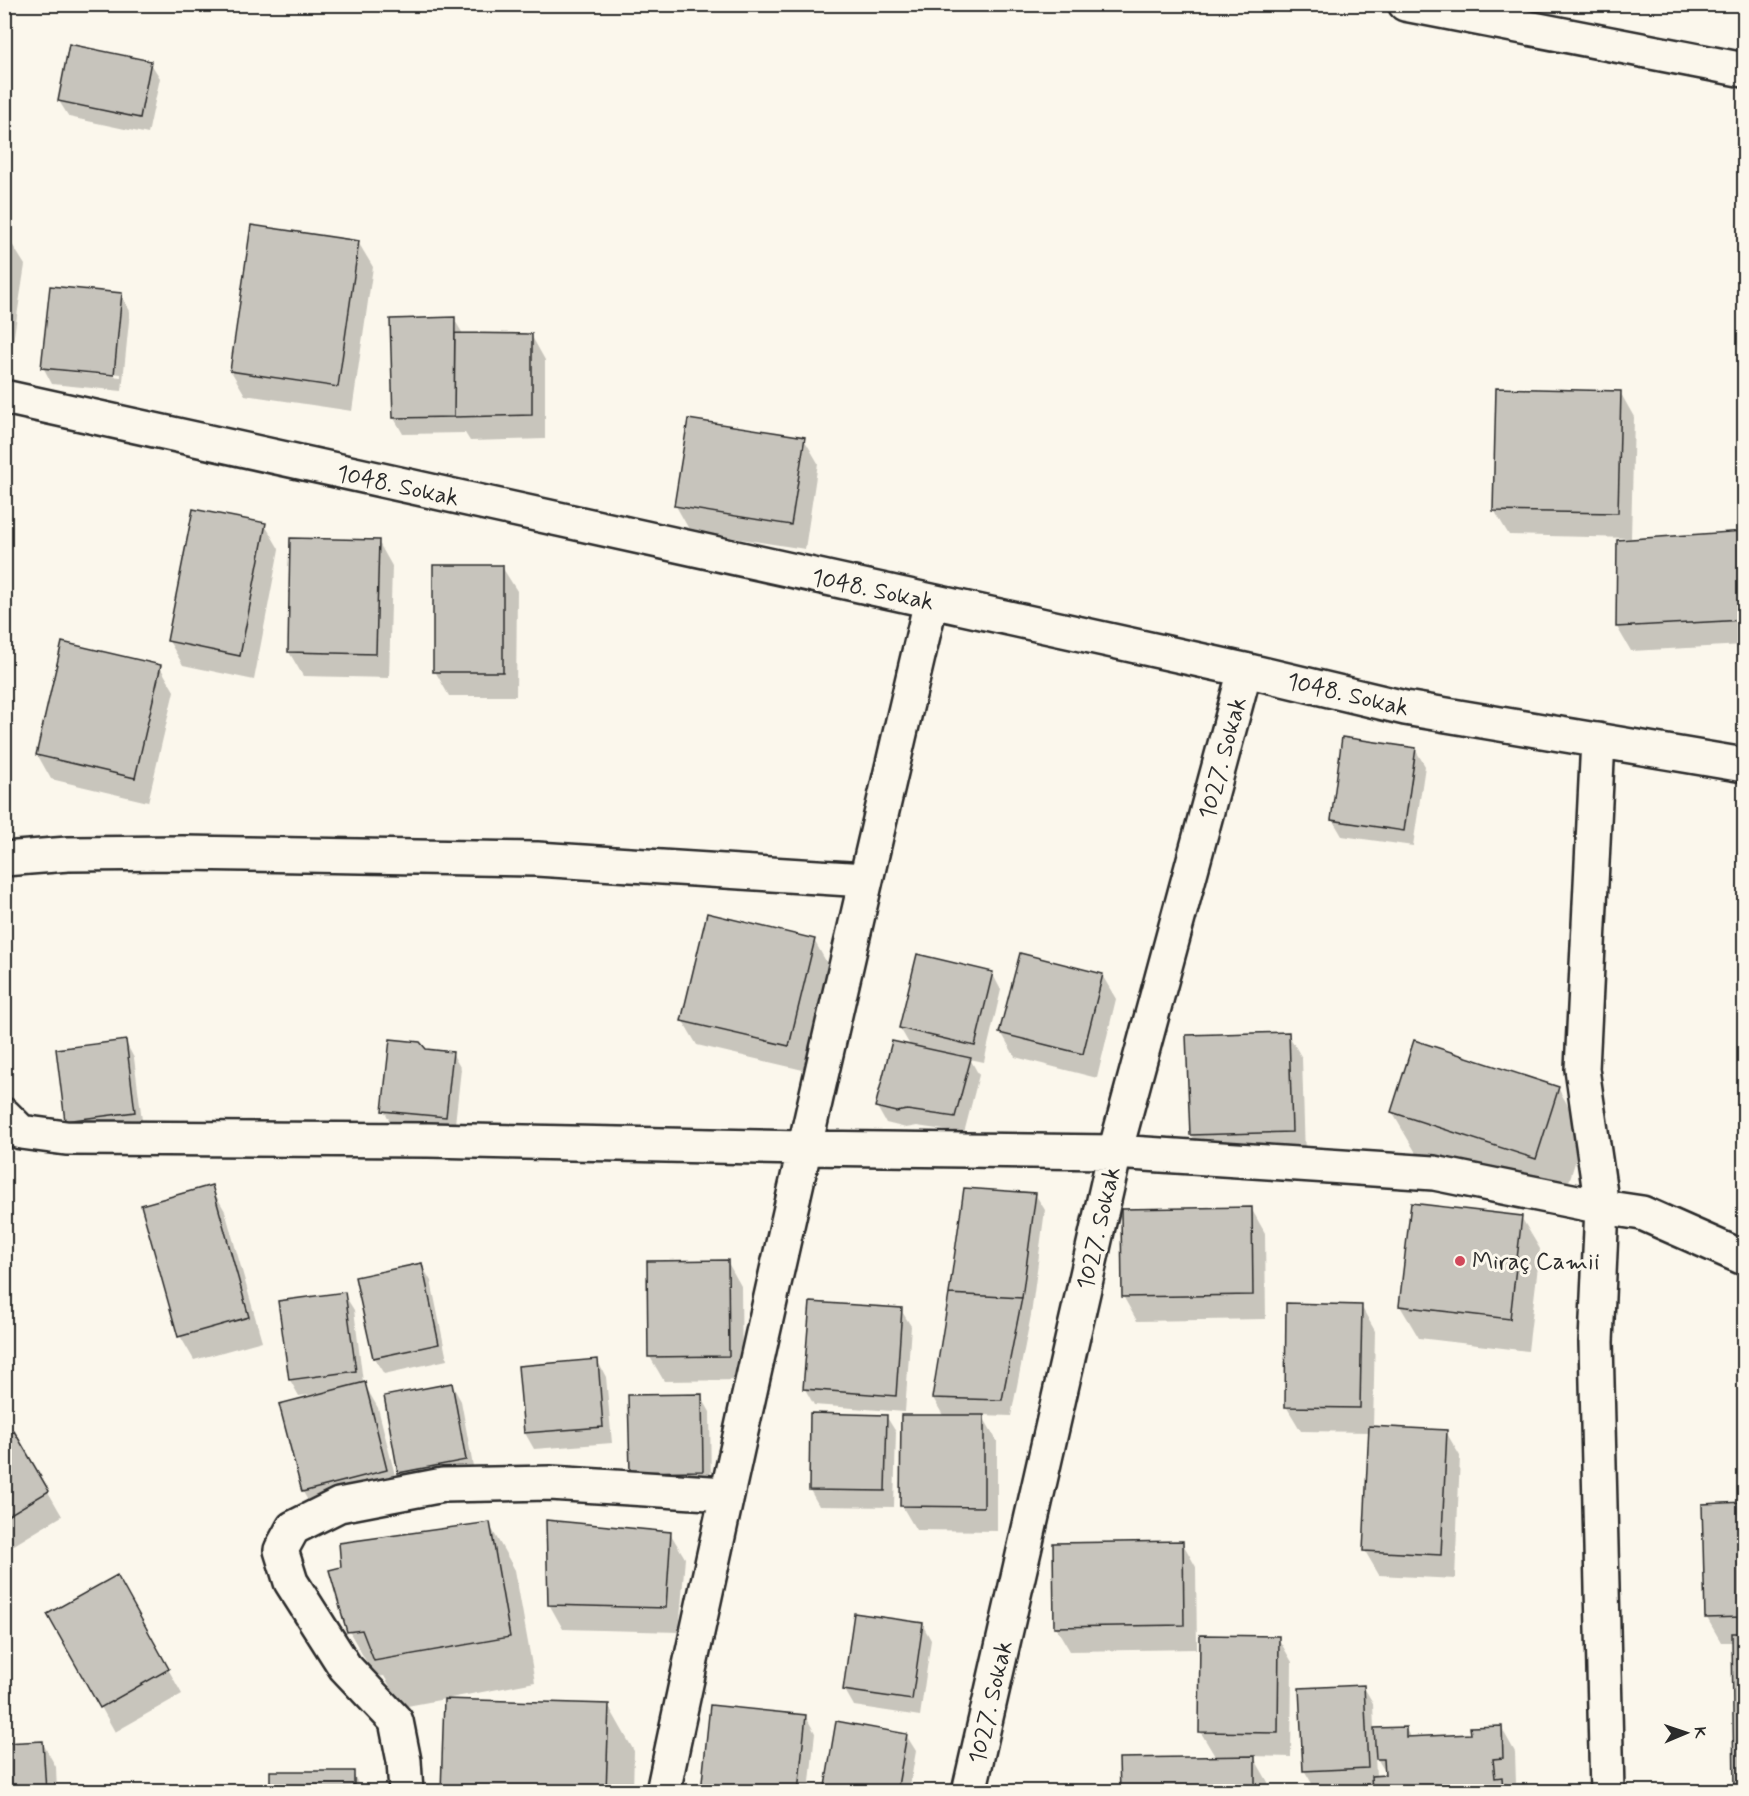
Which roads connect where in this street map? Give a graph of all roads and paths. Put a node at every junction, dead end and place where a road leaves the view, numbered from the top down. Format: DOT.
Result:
graph roads {
  1 [pos="1406,4"];
  2 [pos="1744,70"];
  3 [pos="4,397"];
  4 [pos="931,601"];
  5 [pos="1245,670"];
  6 [pos="1598,740"];
  7 [pos="1744,765"];
  8 [pos="4,860"];
  9 [pos="865,880"];
  10 [pos="4,1115"];
  11 [pos="803,1148"];
  12 [pos="1115,1152"];
  13 [pos="1602,1208"];
  14 [pos="1744,1258"];
  15 [pos="726,1494"];
  16 [pos="406,1791"];
  17 [pos="663,1791"];
  18 [pos="969,1791"];
  19 [pos="1607,1791"];
  1 -- 2 [label="street"];
  3 -- 4 [label="street, 1048. Sokak"];
  4 -- 5 [label="street, 1048. Sokak"];
  4 -- 9 [label="street"];
  5 -- 6 [label="street, 1048. Sokak"];
  5 -- 12 [label="street, 1027. Sokak"];
  6 -- 7 [label="street, 1048. Sokak"];
  6 -- 13 [label="street"];
  8 -- 9 [label="street"];
  9 -- 11 [label="street"];
  10 -- 11 [label="street"];
  11 -- 12 [label="street"];
  11 -- 15 [label="street"];
  12 -- 13 [label="street"];
  12 -- 18 [label="street, 1027. Sokak"];
  13 -- 14 [label="street"];
  13 -- 19 [label="street"];
  15 -- 16 [label="street"];
  15 -- 17 [label="street"];
}
